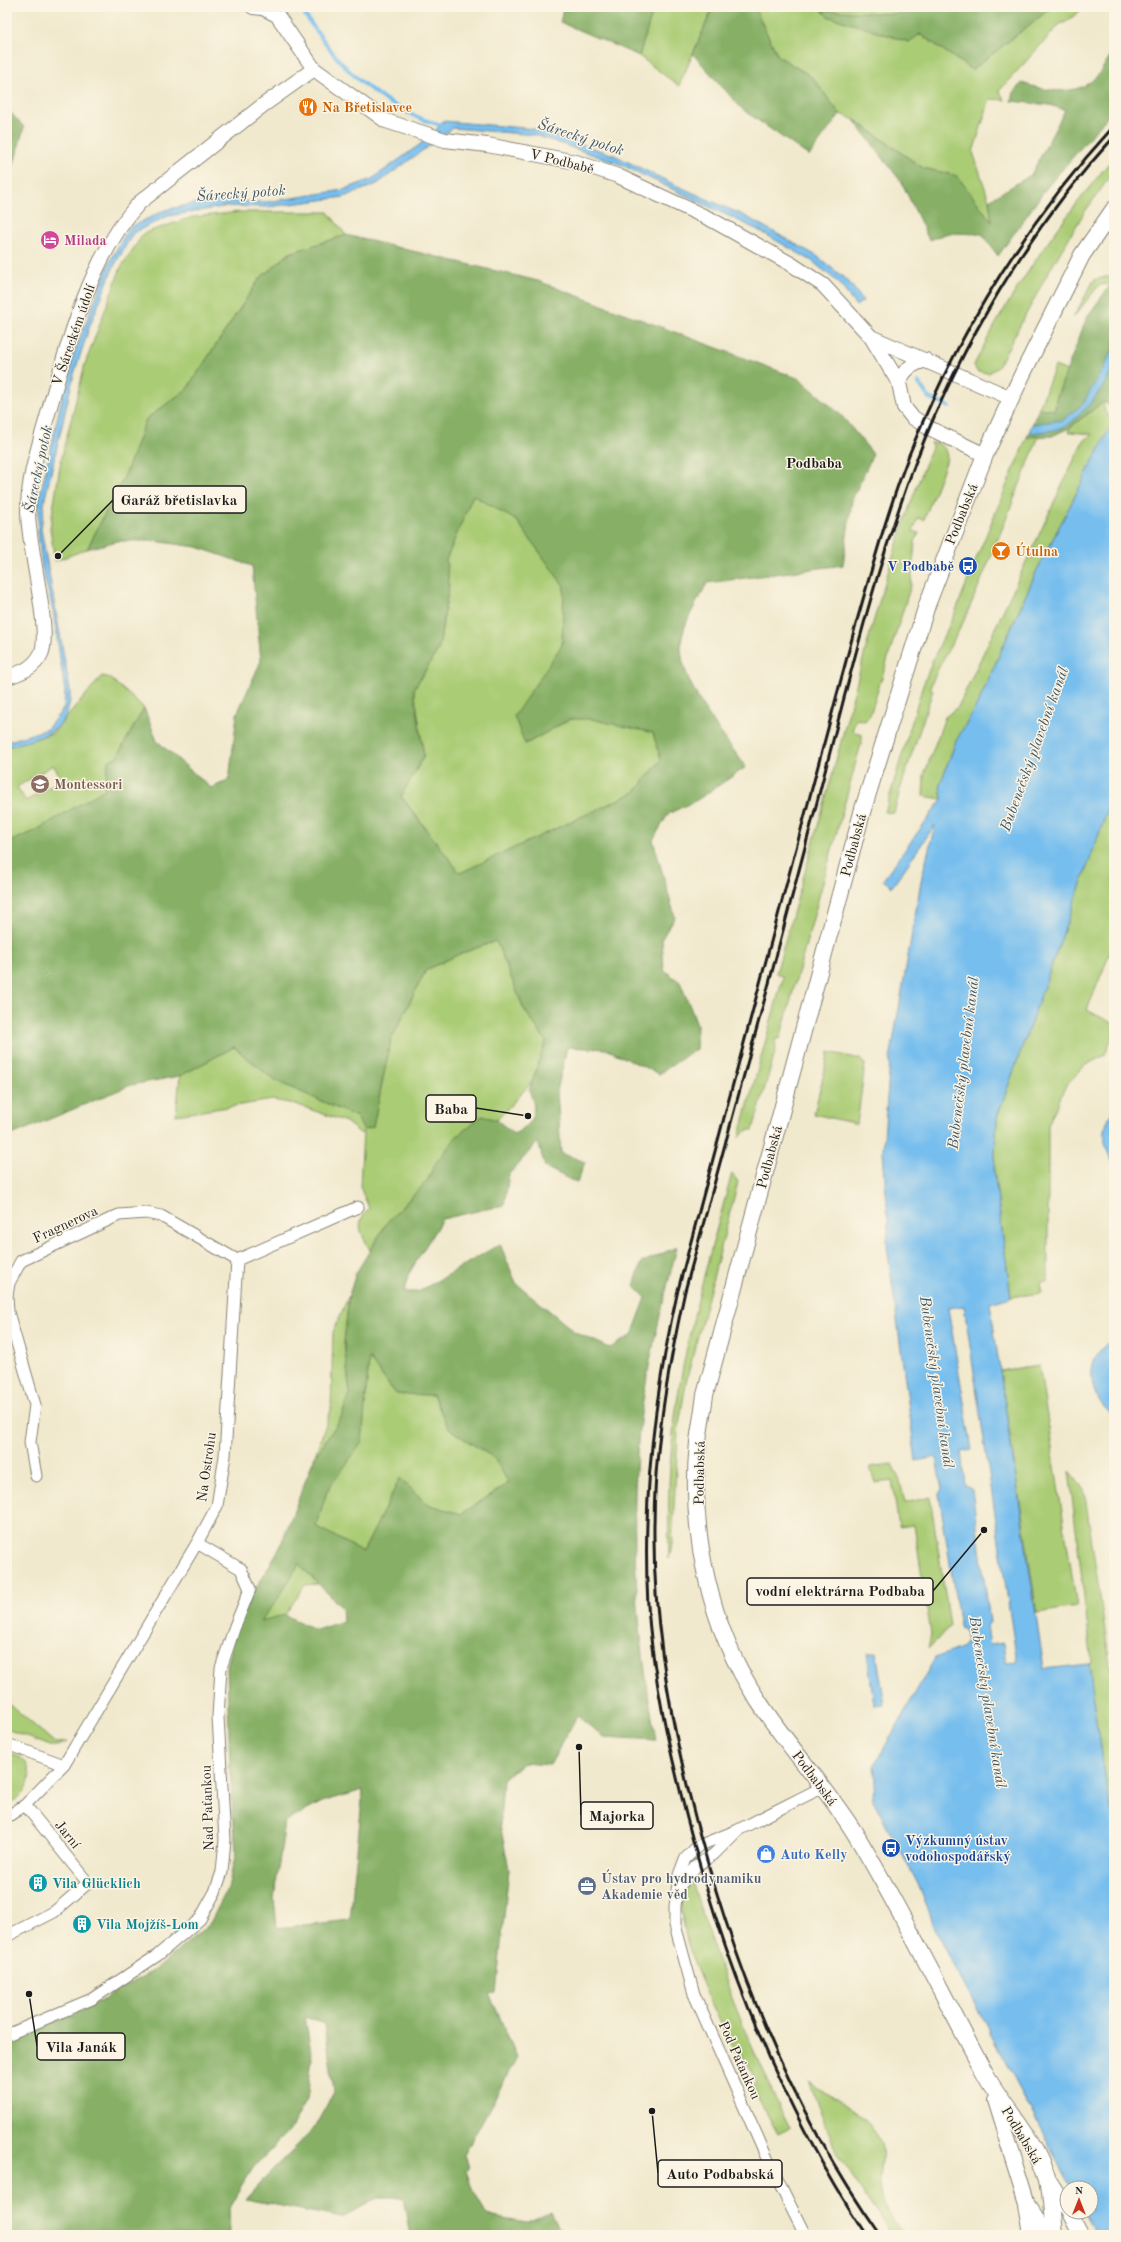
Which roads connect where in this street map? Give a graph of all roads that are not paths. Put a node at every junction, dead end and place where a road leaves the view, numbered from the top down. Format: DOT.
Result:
graph roads {
  1 [pos="253,7"];
  2 [pos="314,69"];
  3 [pos="1114,209"];
  4 [pos="871,338"];
  5 [pos="926,360"];
  6 [pos="899,383"];
  7 [pos="1011,398"];
  8 [pos="985,455"];
  9 [pos="7,677"];
  10 [pos="358,1207"];
  11 [pos="236,1260"];
  12 [pos="36,1476"];
  13 [pos="197,1543"];
  14 [pos="7,1744"];
  15 [pos="64,1765"];
  16 [pos="823,1788"];
  17 [pos="25,1805"];
  18 [pos="7,1817"];
  19 [pos="738,1830"];
  20 [pos="677,1889"];
  21 [pos="7,1936"];
  22 [pos="7,2035"];
  23 [pos="990,2085"];
  24 [pos="1046,2174"];
  25 [pos="1059,2196"];
  26 [pos="1027,2203"];
  27 [pos="1073,2220"];
  28 [pos="805,2235"];
  29 [pos="1032,2235"];
  30 [pos="1049,2235"];
  31 [pos="1054,2235"];
  32 [pos="1081,2235"];
  1 -- 2 [label="street, V Podbabě"];
  2 -- 4 [label="street, V Podbabě"];
  2 -- 9 [label="street, V Šáreckém údolí"];
  3 -- 7 [label="main road, Podbabská"];
  4 -- 5 [label="street, V Podbabě"];
  4 -- 6 [label="street, V Podbabě"];
  5 -- 6 [label="street"];
  5 -- 7 [label="street, V Podbabě"];
  6 -- 8 [label="street, V Podbabě"];
  7 -- 8 [label="main road, Podbabská"];
  8 -- 16 [label="main road, Podbabská"];
  10 -- 11 [label="street"];
  11 -- 12 [label="street, Fragnerova"];
  11 -- 13 [label="street, Na Ostrohu"];
  13 -- 15 [label="street, Na Ostrohu"];
  13 -- 22 [label="street, Nad Paťankou"];
  14 -- 15 [label="street"];
  15 -- 17 [label="street, Na Ostrohu"];
  16 -- 19 [label="street, Pod Paťankou"];
  16 -- 23 [label="main road, Podbabská"];
  17 -- 18 [label="street, Na Ostrohu"];
  17 -- 21 [label="street, Jarní"];
  19 -- 20 [label="street, Pod Paťankou"];
  19 -- 20 [label="street, Pod Paťankou"];
  20 -- 28 [label="street, Pod Paťankou"];
  23 -- 24 [label="main road, Podbabská"];
  23 -- 26 [label="main road, Podbabská"];
  24 -- 25 [label="street"];
  24 -- 31 [label="main road, Podbabská"];
  26 -- 29 [label="main road, Podbabská"];
  26 -- 30 [label="street"];
  27 -- 32 [label="street"];
}
